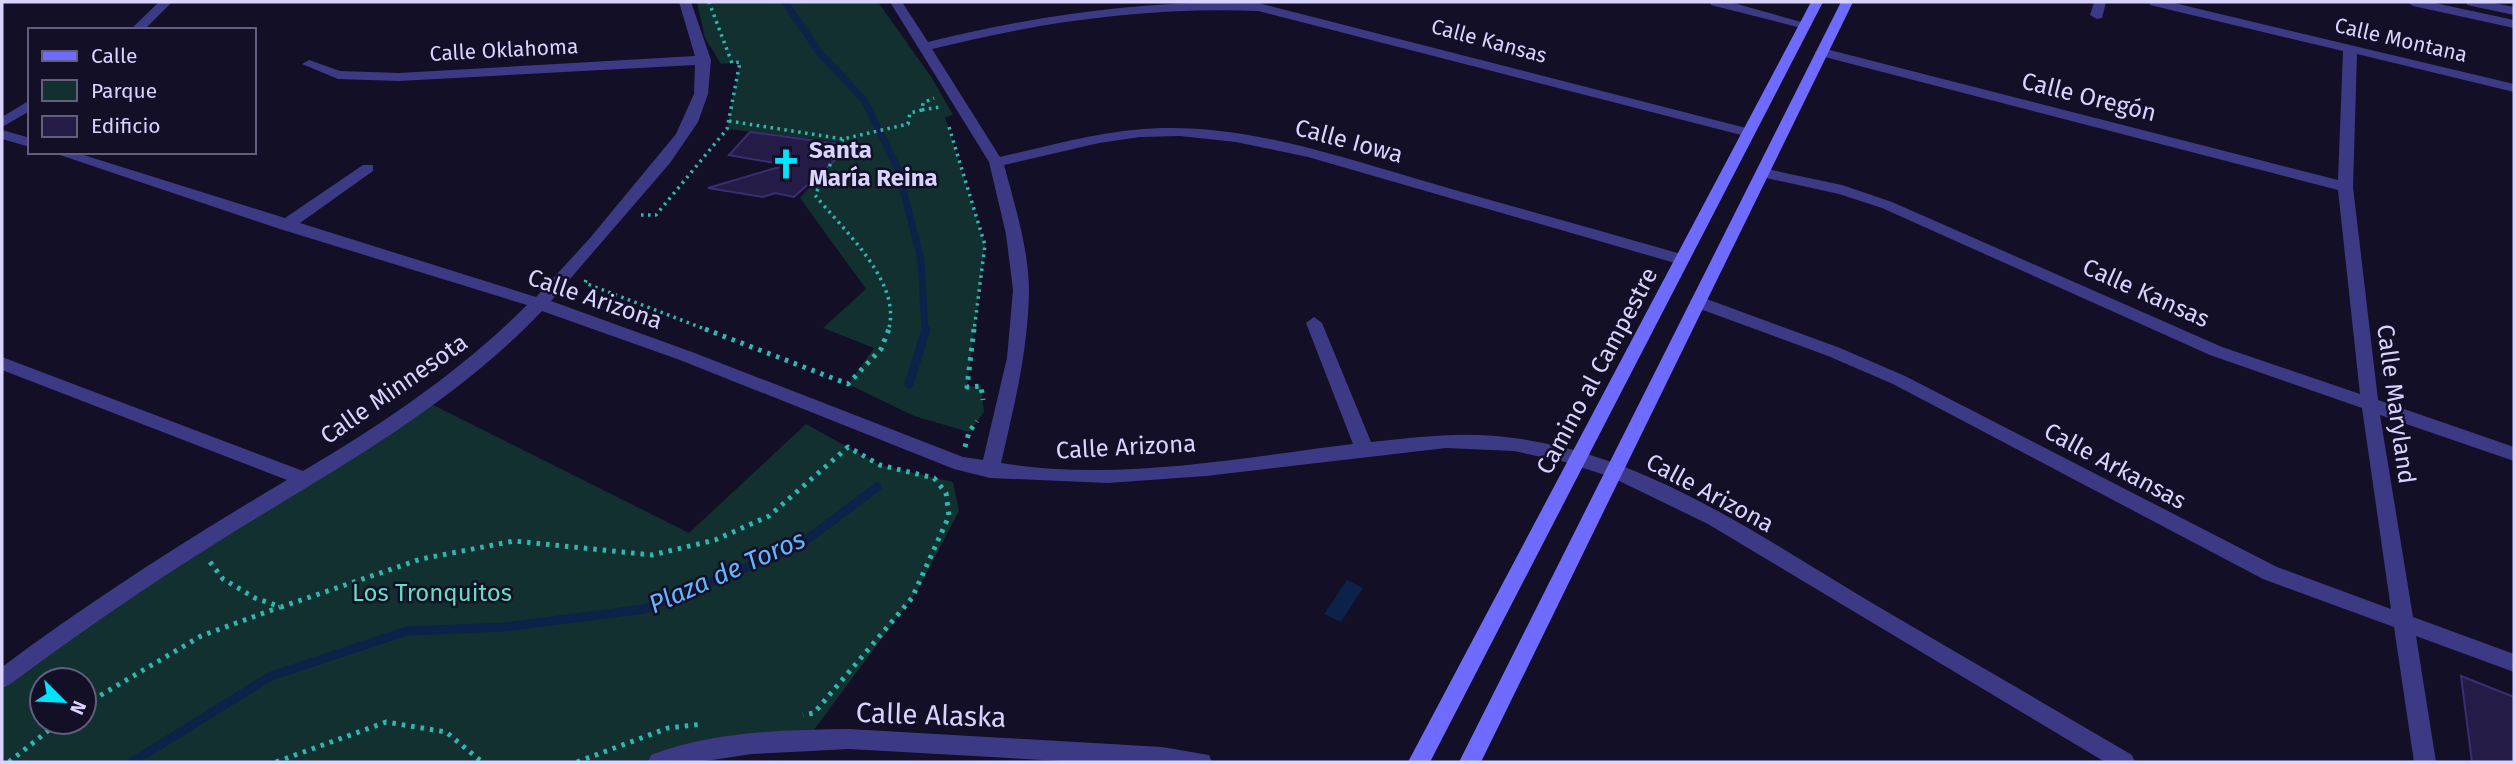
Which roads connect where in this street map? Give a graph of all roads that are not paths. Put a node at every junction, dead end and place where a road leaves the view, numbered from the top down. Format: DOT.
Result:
graph roads {
  1 [pos="166,2"];
  2 [pos="685,2"];
  3 [pos="897,2"];
  4 [pos="1716,2"];
  5 [pos="1817,2"];
  6 [pos="1847,2"];
  7 [pos="2155,2"];
  8 [pos="2413,2"];
  9 [pos="2472,2"];
  10 [pos="2514,11"];
  11 [pos="2514,23"];
  12 [pos="1805,25"];
  13 [pos="137,28"];
  14 [pos="925,47"];
  15 [pos="2350,50"];
  16 [pos="1822,52"];
  17 [pos="704,60"];
  18 [pos="309,64"];
  19 [pos="2514,88"];
  20 [pos="28,105"];
  21 [pos="2,123"];
  22 [pos="1749,132"];
  23 [pos="2,134"];
  24 [pos="28,142"];
  25 [pos="64,154"];
  26 [pos="996,162"];
  27 [pos="368,168"];
  28 [pos="1762,173"];
  29 [pos="2345,187"];
  30 [pos="286,225"];
  31 [pos="1682,260"];
  32 [pos="1698,302"];
  33 [pos="538,303"];
  34 [pos="1314,323"];
  35 [pos="2,363"];
  36 [pos="2370,405"];
  37 [pos="1365,450"];
  38 [pos="2514,454"];
  39 [pos="1578,458"];
  40 [pos="1614,470"];
  41 [pos="990,471"];
  42 [pos="306,480"];
  43 [pos="2404,625"];
  44 [pos="2514,663"];
  45 [pos="2,679"];
  46 [pos="659,762"];
  47 [pos="1201,762"];
  48 [pos="1419,762"];
  49 [pos="1470,762"];
  50 [pos="2124,762"];
  51 [pos="2426,762"];
  1 -- 13 [label="street"];
  2 -- 17 [label="street, Calle Minnesota"];
  3 -- 14 [label="street"];
  4 -- 12 [label="street"];
  5 -- 12 [label="street, Camino al Campestre"];
  6 -- 16 [label="street"];
  7 -- 15 [label="street, Calle Montana"];
  8 -- 11 [label="street"];
  9 -- 10 [label="street"];
  12 -- 22 [label="street, Camino al Campestre"];
  14 -- 22 [label="street, Calle Kansas"];
  14 -- 26 [label="street"];
  15 -- 19 [label="street, Calle Montana"];
  15 -- 29 [label="street, Calle Maryland"];
  16 -- 28 [label="street"];
  16 -- 29 [label="street, Calle Oregón"];
  17 -- 18 [label="street, Calle Oklahoma"];
  17 -- 33 [label="street, Calle Minnesota"];
  20 -- 21 [label="street"];
  22 -- 31 [label="street, Camino al Campestre"];
  23 -- 24 [label="street"];
  25 -- 30 [label="street, Calle Arizona"];
  26 -- 31 [label="street, Calle Iowa"];
  26 -- 41 [label="street"];
  27 -- 30 [label="street"];
  28 -- 32 [label="street"];
  28 -- 36 [label="street, Calle Kansas"];
  29 -- 36 [label="street, Calle Maryland"];
  30 -- 33 [label="street, Calle Arizona"];
  31 -- 39 [label="street, Camino al Campestre"];
  32 -- 40 [label="street"];
  32 -- 43 [label="street, Calle Arkansas"];
  33 -- 41 [label="street, Calle Arizona"];
  33 -- 42 [label="street, Calle Minnesota"];
  34 -- 37 [label="street"];
  35 -- 42 [label="street"];
  36 -- 38 [label="street, Calle Kansas"];
  36 -- 43 [label="street, Calle Maryland"];
  37 -- 39 [label="street, Calle Arizona"];
  37 -- 41 [label="street, Calle Arizona"];
  39 -- 40 [label="street, Calle Arizona"];
  39 -- 48 [label="street, Camino al Campestre"];
  40 -- 49 [label="street"];
  40 -- 50 [label="street, Calle Arizona"];
  42 -- 45 [label="street, Calle Minnesota"];
  43 -- 44 [label="street, Calle Arkansas"];
  43 -- 51 [label="street, Calle Maryland"];
  46 -- 47 [label="street, Calle Alaska"];
}
